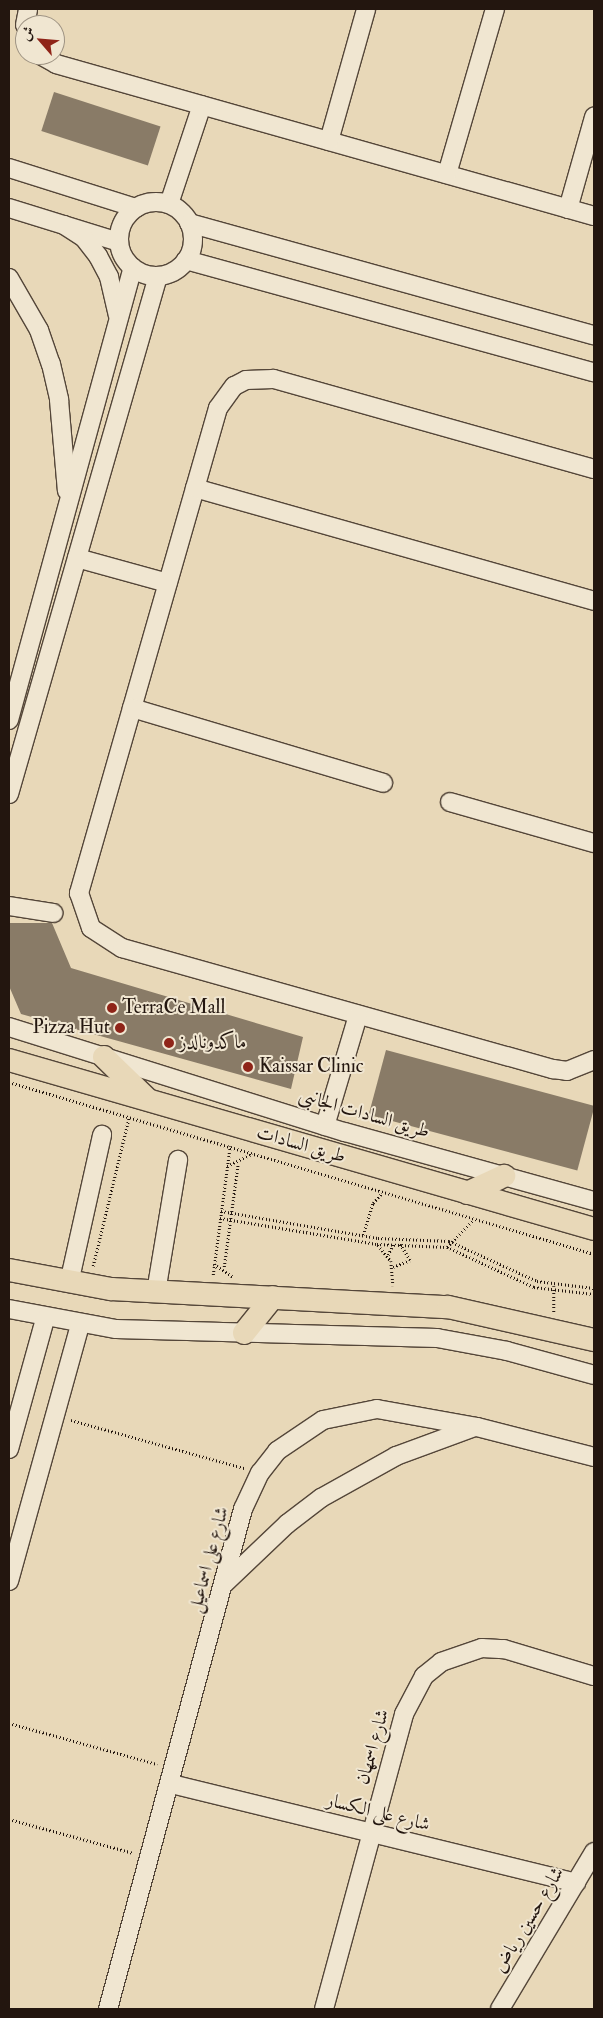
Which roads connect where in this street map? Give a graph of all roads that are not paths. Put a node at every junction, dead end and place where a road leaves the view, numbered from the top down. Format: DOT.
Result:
graph roads {
  1 [pos="366,9"];
  2 [pos="495,9"];
  3 [pos="65,63"];
  4 [pos="202,105"];
  5 [pos="594,117"];
  6 [pos="329,141"];
  7 [pos="9,168"];
  8 [pos="447,174"];
  9 [pos="168,204"];
  10 [pos="9,208"];
  11 [pos="136,208"];
  12 [pos="568,209"];
  13 [pos="594,216"];
  14 [pos="189,223"];
  15 [pos="64,225"];
  16 [pos="119,242"];
  17 [pos="186,260"];
  18 [pos="133,268"];
  19 [pos="158,276"];
  20 [pos="9,278"];
  21 [pos="119,321"];
  22 [pos="594,335"];
  23 [pos="594,372"];
  24 [pos="594,469"];
  25 [pos="195,488"];
  26 [pos="68,505"];
  27 [pos="77,558"];
  28 [pos="168,583"];
  29 [pos="594,601"];
  30 [pos="40,606"];
  31 [pos="62,611"];
  32 [pos="132,708"];
  33 [pos="9,720"];
  34 [pos="382,782"];
  35 [pos="9,794"];
  36 [pos="450,802"];
  37 [pos="594,843"];
  38 [pos="9,906"];
  39 [pos="53,913"];
  40 [pos="358,1015"];
  41 [pos="9,1027"];
  42 [pos="104,1057"];
  43 [pos="9,1060"];
  44 [pos="594,1060"];
  45 [pos="148,1101"];
  46 [pos="325,1126"];
  47 [pos="102,1135"];
  48 [pos="178,1160"];
  49 [pos="504,1176"];
  50 [pos="466,1193"];
  51 [pos="594,1201"];
  52 [pos="594,1229"];
  53 [pos="9,1270"];
  54 [pos="68,1283"];
  55 [pos="156,1292"];
  56 [pos="273,1297"];
  57 [pos="9,1310"];
  58 [pos="45,1319"];
  59 [pos="80,1325"];
  60 [pos="244,1333"];
  61 [pos="594,1340"];
  62 [pos="594,1375"];
  63 [pos="477,1427"];
  64 [pos="9,1450"];
  65 [pos="594,1458"];
  66 [pos="9,1581"];
  67 [pos="224,1583"];
  68 [pos="594,1676"];
  69 [pos="173,1777"];
  70 [pos="371,1833"];
  71 [pos="594,1852"];
  72 [pos="576,1883"];
  73 [pos="108,2009"];
  74 [pos="324,2009"];
  75 [pos="500,2009"];
  1 -- 6 [label="street"];
  2 -- 8 [label="street"];
  3 -- 4 [label="street"];
  4 -- 6 [label="street"];
  4 -- 9 [label="street"];
  5 -- 12 [label="street"];
  6 -- 8 [label="street"];
  7 -- 11 [label="street"];
  8 -- 12 [label="street"];
  9 -- 11 [label="street"];
  9 -- 14 [label="street"];
  10 -- 15 [label="street"];
  11 -- 16 [label="street"];
  12 -- 13 [label="street"];
  14 -- 17 [label="street"];
  14 -- 22 [label="street"];
  15 -- 16 [label="street"];
  15 -- 21 [label="street"];
  16 -- 18 [label="street"];
  17 -- 19 [label="street"];
  17 -- 23 [label="street"];
  18 -- 19 [label="street"];
  18 -- 21 [label="street"];
  19 -- 27 [label="street"];
  20 -- 26 [label="street"];
  21 -- 26 [label="street"];
  24 -- 25 [label="street"];
  25 -- 28 [label="street"];
  25 -- 29 [label="street"];
  26 -- 30 [label="street"];
  27 -- 28 [label="street"];
  27 -- 31 [label="street"];
  28 -- 32 [label="street"];
  30 -- 31 [label="street"];
  30 -- 33 [label="street"];
  31 -- 35 [label="street"];
  32 -- 34 [label="street"];
  32 -- 40 [label="street"];
  36 -- 37 [label="street"];
  38 -- 39 [label="street"];
  40 -- 44 [label="street"];
  40 -- 46 [label="street"];
  41 -- 42 [label="street, طريق السادات الجانبى"];
  42 -- 45 [label="main road"];
  42 -- 46 [label="street, طريق السادات الجانبى"];
  43 -- 45 [label="main road, طريق السادات"];
  45 -- 50 [label="main road, طريق السادات"];
  46 -- 49 [label="street, طريق السادات الجانبى"];
  47 -- 54 [label="street"];
  48 -- 55 [label="street"];
  49 -- 50 [label="main road"];
  49 -- 51 [label="street, طريق السادات الجانبى"];
  50 -- 52 [label="main road, طريق السادات"];
  53 -- 54 [label="main road"];
  54 -- 55 [label="main road"];
  55 -- 56 [label="main road"];
  56 -- 60 [label="main road"];
  56 -- 61 [label="main road"];
  57 -- 58 [label="street"];
  58 -- 59 [label="street"];
  58 -- 64 [label="street"];
  59 -- 60 [label="street"];
  59 -- 66 [label="street"];
  60 -- 62 [label="street"];
  63 -- 65 [label="street, شارع على اسماعيل"];
  63 -- 67 [label="street"];
  63 -- 67 [label="street, شارع على اسماعيل"];
  67 -- 69 [label="street, شارع على اسماعيل"];
  68 -- 70 [label="street, شارع اسمهان"];
  69 -- 70 [label="street, شارع على الكسار"];
  69 -- 73 [label="street, شارع على اسماعيل"];
  70 -- 72 [label="street, شارع على الكسار"];
  70 -- 74 [label="street, شارع اسمهان"];
  71 -- 72 [label="street, شارع حسين رياض"];
  72 -- 75 [label="street, شارع حسين رياض"];
}
